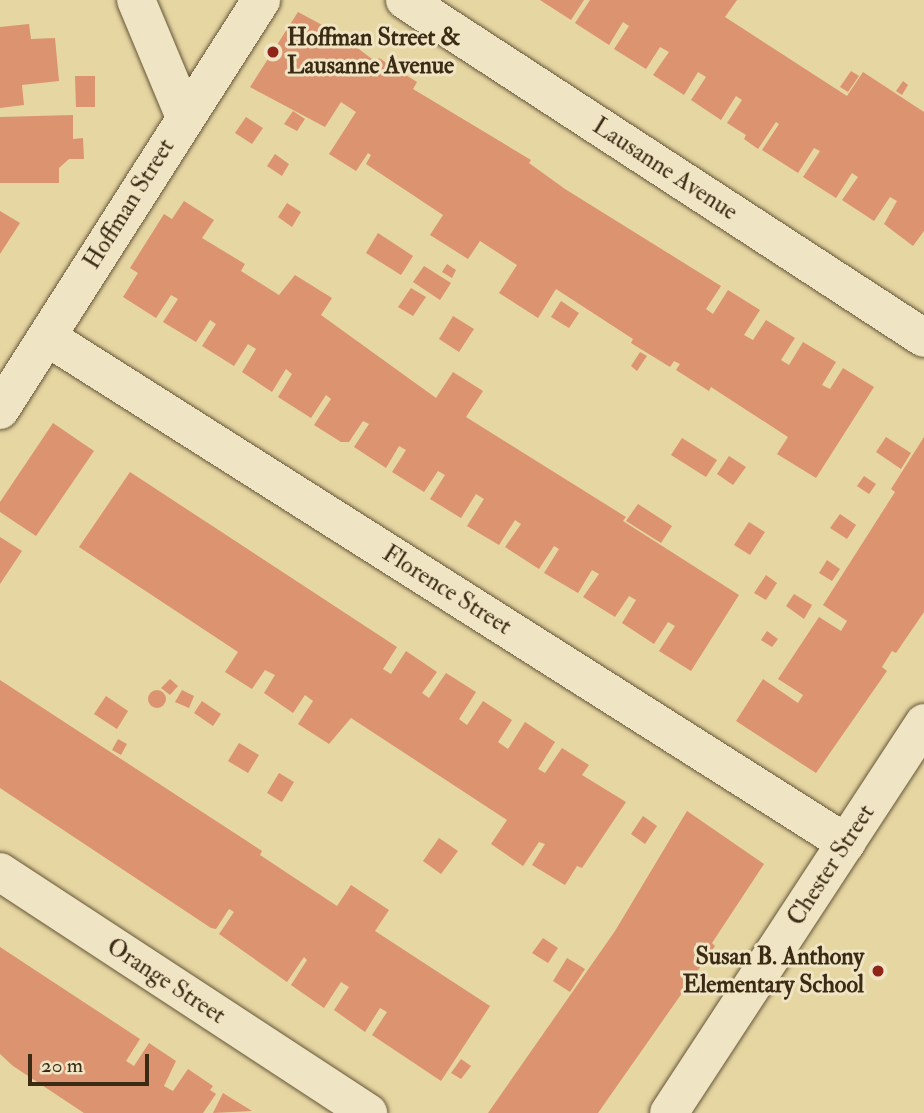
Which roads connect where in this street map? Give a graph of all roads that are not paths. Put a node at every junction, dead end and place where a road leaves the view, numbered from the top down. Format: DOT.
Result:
graph roads {
  1 [pos="136,0"];
  2 [pos="261,0"];
  3 [pos="405,0"];
  4 [pos="184,115"];
  5 [pos="47,337"];
  6 [pos="924,338"];
  7 [pos="0,410"];
  8 [pos="924,723"];
  9 [pos="846,843"];
  10 [pos="0,873"];
  11 [pos="368,1113"];
  12 [pos="669,1113"];
  1 -- 4 [label="street"];
  2 -- 4 [label="street, Hoffman Street"];
  3 -- 6 [label="street, Lausanne Avenue"];
  4 -- 5 [label="street, Hoffman Street"];
  5 -- 7 [label="street, Hoffman Street"];
  5 -- 9 [label="street, Florence Street"];
  8 -- 9 [label="street, Chester Street"];
  9 -- 12 [label="street, Chester Street"];
  10 -- 11 [label="street, Orange Street"];
}
